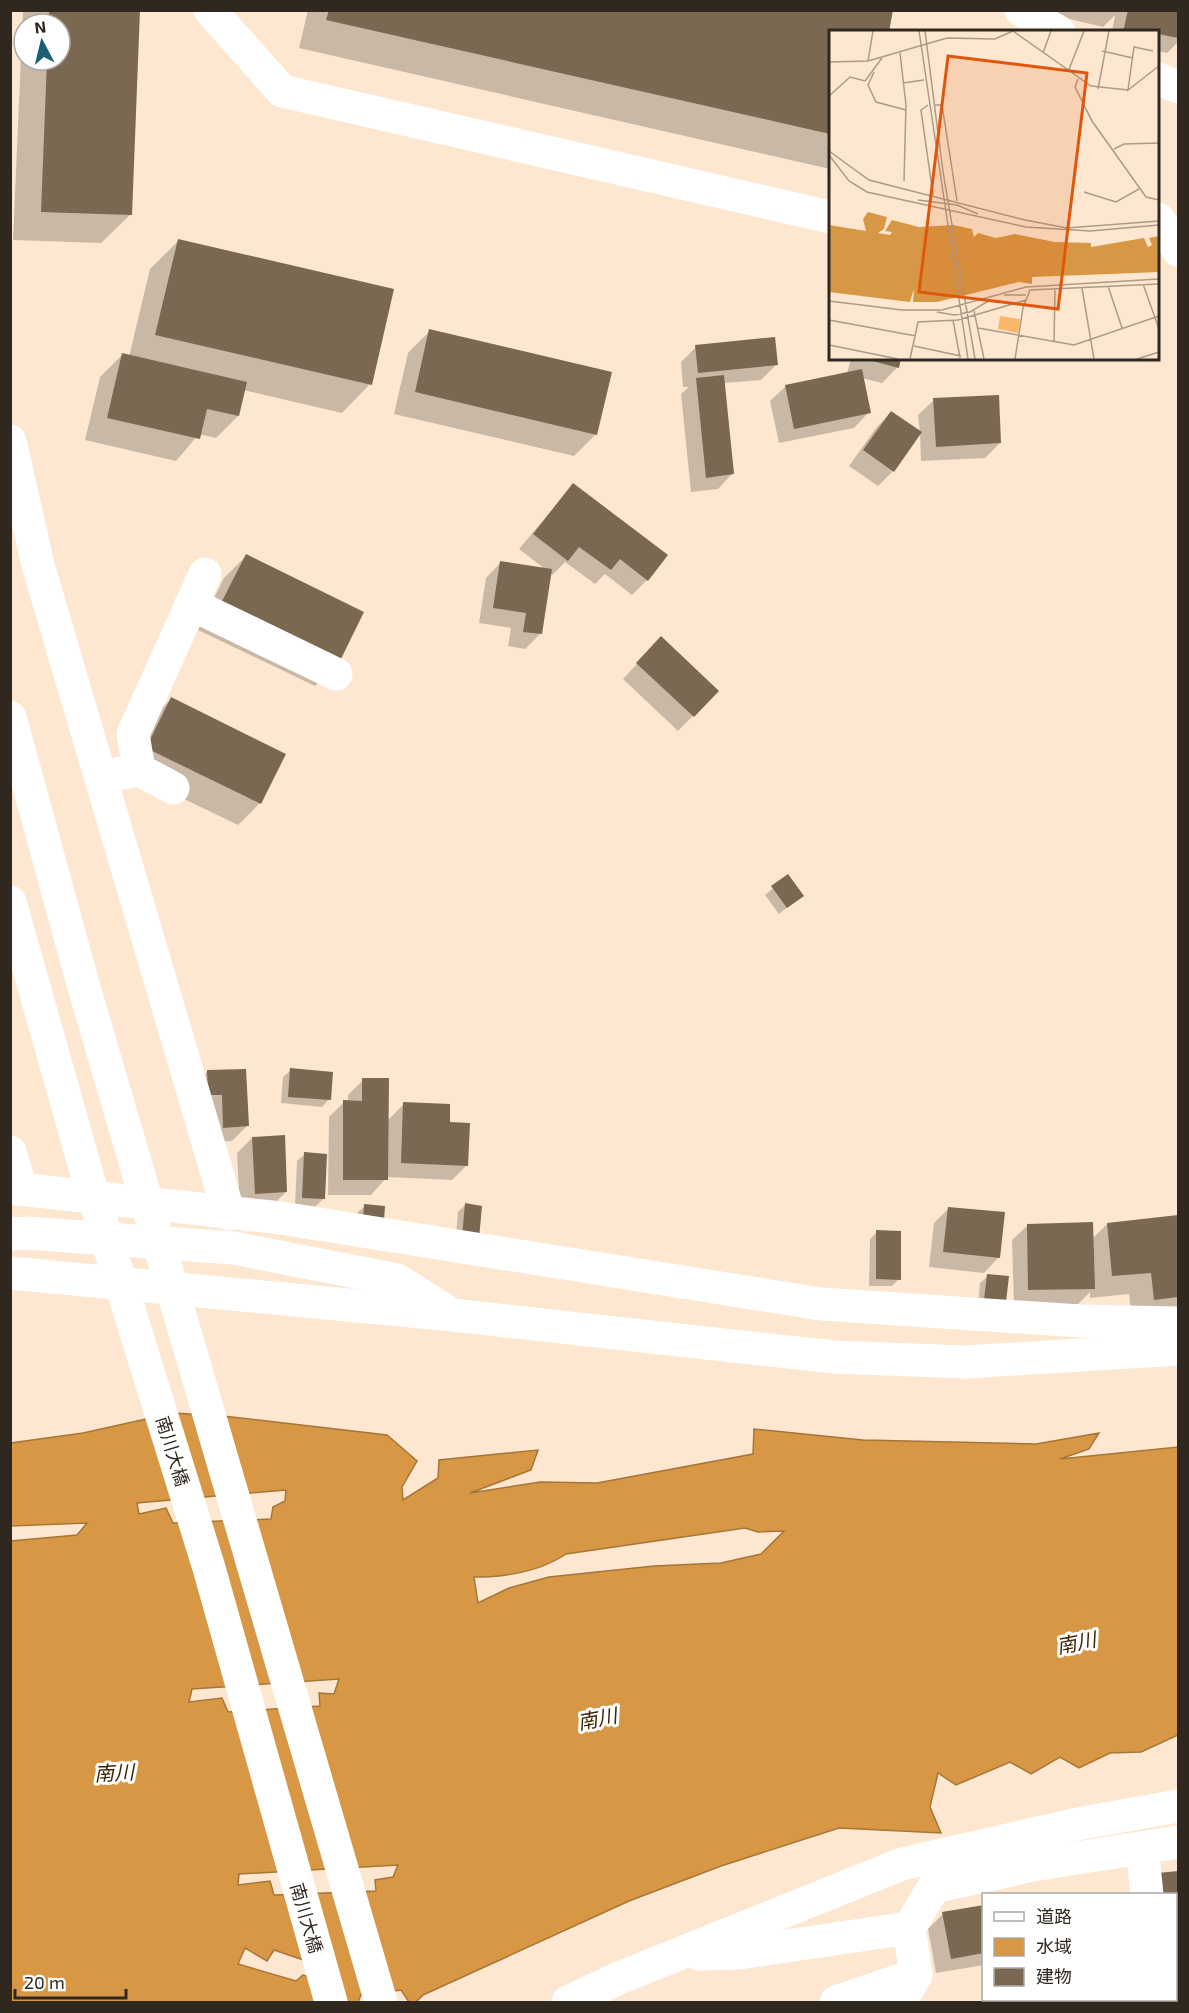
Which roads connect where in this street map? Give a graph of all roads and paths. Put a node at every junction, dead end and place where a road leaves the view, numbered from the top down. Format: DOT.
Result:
graph roads {
  1 [pos="210,10"];
  2 [pos="1026,12"];
  3 [pos="1056,30"];
  4 [pos="1159,79"];
  5 [pos="1179,87"];
  6 [pos="829,217"];
  7 [pos="1159,220"];
  8 [pos="1179,250"];
  9 [pos="10,441"];
  10 [pos="205,574"];
  11 [pos="191,604"];
  12 [pos="336,674"];
  13 [pos="10,717"];
  14 [pos="139,770"];
  15 [pos="100,777"];
  16 [pos="173,788"];
  17 [pos="10,902"];
  18 [pos="10,1152"];
  19 [pos="16,1189"];
  20 [pos="229,1214"];
  21 [pos="10,1234"];
  22 [pos="10,1273"];
  23 [pos="453,1315"];
  24 [pos="1179,1323"];
  25 [pos="1179,1350"];
  26 [pos="1179,1806"];
  27 [pos="1179,1842"];
  28 [pos="1142,1848"];
  29 [pos="1147,1893"];
  30 [pos="909,1928"];
  31 [pos="679,1954"];
  32 [pos="908,1989"];
  33 [pos="331,2002"];
  34 [pos="381,2002"];
  35 [pos="568,2002"];
  36 [pos="615,2002"];
  37 [pos="836,2002"];
  1 -- 6 [label="street"];
  2 -- 3 [label="street"];
  4 -- 5 [label="street"];
  7 -- 8 [label="street"];
  9 -- 15 [label="street"];
  10 -- 11 [label="street"];
  11 -- 12 [label="street"];
  11 -- 14 [label="street"];
  13 -- 34 [label="street"];
  14 -- 15 [label="street"];
  14 -- 16 [label="street"];
  15 -- 20 [label="street"];
  17 -- 33 [label="street, 南川大橋"];
  18 -- 19 [label="street"];
  19 -- 20 [label="street"];
  20 -- 24 [label="street"];
  21 -- 23 [label="street"];
  22 -- 23 [label="street"];
  23 -- 25 [label="street"];
  26 -- 31 [label="street"];
  27 -- 28 [label="street"];
  28 -- 29 [label="street"];
  28 -- 30 [label="street"];
  30 -- 31 [label="street"];
  30 -- 32 [label="street"];
  31 -- 35 [label="street"];
  31 -- 36 [label="street"];
  32 -- 37 [label="street"];
}
